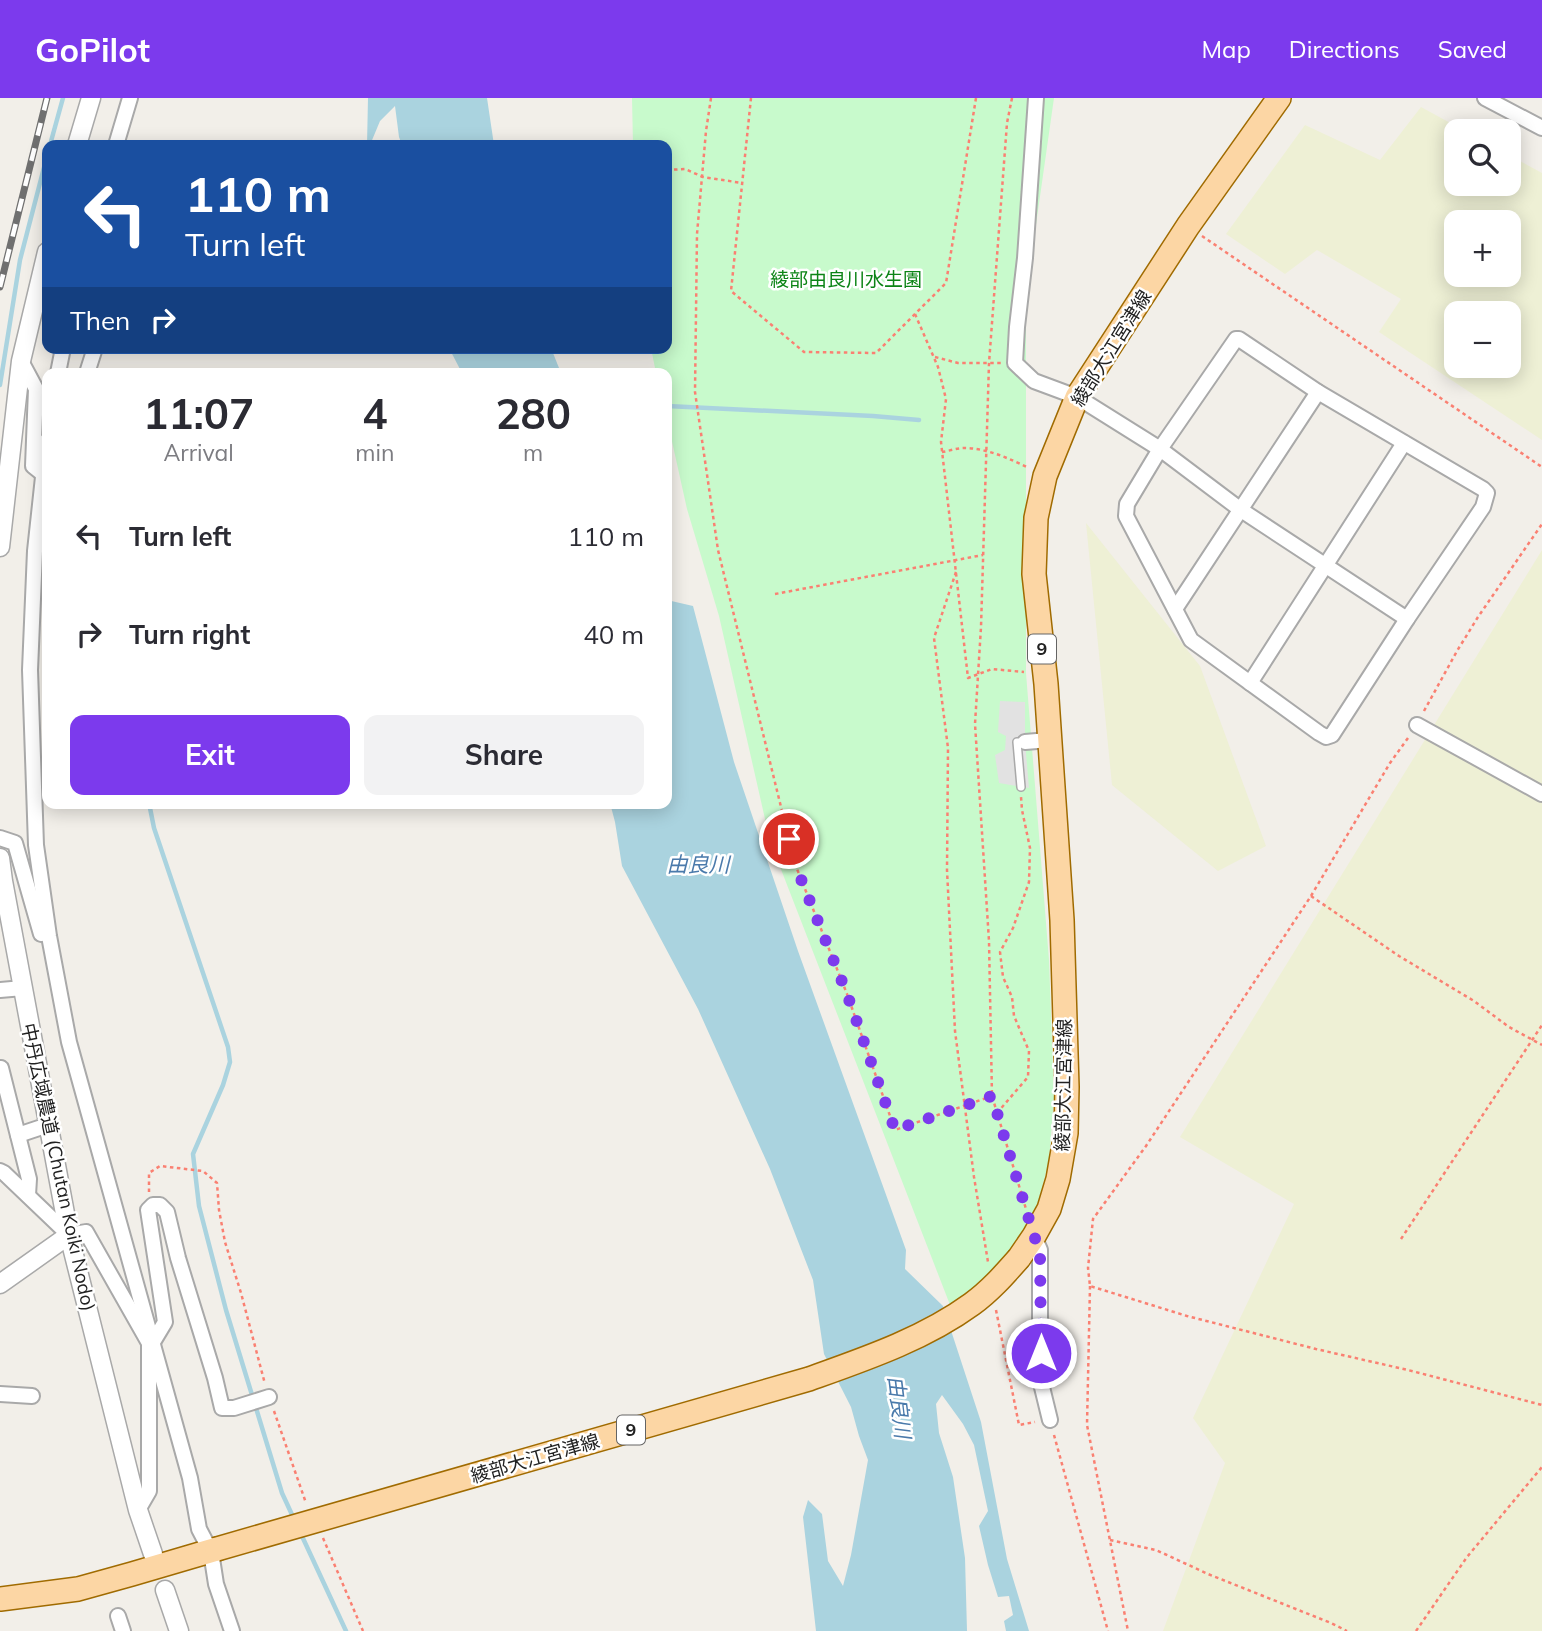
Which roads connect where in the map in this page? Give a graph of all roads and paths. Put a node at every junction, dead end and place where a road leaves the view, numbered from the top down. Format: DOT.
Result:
graph roads {
  1 [pos="91,98"];
  2 [pos="130,98"];
  3 [pos="711,98"];
  4 [pos="751,98"];
  5 [pos="976,98"];
  6 [pos="1012,98"];
  7 [pos="1036,98"];
  8 [pos="1279,98"];
  9 [pos="1485,98"];
  10 [pos="1542,128"];
  11 [pos="78,140"];
  12 [pos="117,140"];
  13 [pos="672,170"];
  14 [pos="742,183"];
  15 [pos="1188,226"];
  16 [pos="42,273"];
  17 [pos="915,314"];
  18 [pos="934,357"];
  19 [pos="21,361"];
  20 [pos="989,363"];
  21 [pos="1015,363"];
  22 [pos="1318,392"];
  23 [pos="1077,397"];
  24 [pos="1404,443"];
  25 [pos="1160,449"];
  26 [pos="942,452"];
  27 [pos="986,452"];
  28 [pos="1542,467"];
  29 [pos="42,470"];
  30 [pos="1045,476"];
  31 [pos="42,495"];
  32 [pos="1241,510"];
  33 [pos="1542,524"];
  34 [pos="0,547"];
  35 [pos="983,555"];
  36 [pos="955,560"];
  37 [pos="1325,565"];
  38 [pos="956,572"];
  39 [pos="775,594"];
  40 [pos="1175,609"];
  41 [pos="1407,619"];
  42 [pos="978,674"];
  43 [pos="1250,683"];
  44 [pos="1045,684"];
  45 [pos="1417,725"];
  46 [pos="1049,740"];
  47 [pos="1024,742"];
  48 [pos="1021,787"];
  49 [pos="1542,794"];
  50 [pos="0,838"];
  51 [pos="0,858"];
  52 [pos="1311,896"];
  53 [pos="49,936"];
  54 [pos="23,988"];
  55 [pos="0,990"];
  56 [pos="1542,1025"];
  57 [pos="1532,1040"];
  58 [pos="1542,1045"];
  59 [pos="1,1068"];
  60 [pos="992,1096"];
  61 [pos="996,1114"];
  62 [pos="48,1125"];
  63 [pos="18,1135"];
  64 [pos="0,1171"];
  65 [pos="28,1195"];
  66 [pos="153,1205"];
  67 [pos="69,1235"];
  68 [pos="1034,1236"];
  69 [pos="1401,1239"];
  70 [pos="989,1270"];
  71 [pos="0,1284"];
  72 [pos="1090,1286"];
  73 [pos="996,1311"];
  74 [pos="151,1343"];
  75 [pos="0,1394"];
  76 [pos="32,1396"];
  77 [pos="269,1397"];
  78 [pos="1542,1405"];
  79 [pos="1050,1420"];
  80 [pos="1542,1467"];
  81 [pos="138,1510"];
  82 [pos="310,1513"];
  83 [pos="321,1534"];
  84 [pos="1110,1541"];
  85 [pos="214,1550"];
  86 [pos="153,1554"];
  87 [pos="165,1590"];
  88 [pos="0,1599"];
  89 [pos="179,1631"];
  90 [pos="232,1631"];
  91 [pos="363,1631"];
  92 [pos="1108,1631"];
  93 [pos="1128,1631"];
  94 [pos="1347,1631"];
  95 [pos="1416,1631"];
  1 -- 11 [label="street"];
  2 -- 12 [label="street"];
  3 -- 60 [label="path"];
  4 -- 14 [label="path"];
  5 -- 17 [label="path"];
  6 -- 20 [label="path"];
  7 -- 21 [label="street"];
  8 -- 15 [label="main road, 綾部大江宮津線 / 9"];
  9 -- 10 [label="street"];
  13 -- 14 [label="path"];
  14 -- 17 [label="path"];
  15 -- 23 [label="main road, 綾部大江宮津線 / 9"];
  15 -- 28 [label="path"];
  16 -- 19 [label="street"];
  17 -- 18 [label="path"];
  18 -- 20 [label="path"];
  18 -- 26 [label="path"];
  19 -- 29 [label="street"];
  19 -- 34 [label="street"];
  20 -- 21 [label="path"];
  20 -- 27 [label="path"];
  21 -- 23 [label="street"];
  22 -- 24 [label="street"];
  22 -- 25 [label="street"];
  22 -- 32 [label="street"];
  23 -- 25 [label="street"];
  23 -- 30 [label="main road, 綾部大江宮津線 / 9"];
  24 -- 37 [label="street"];
  24 -- 41 [label="street"];
  25 -- 32 [label="street"];
  25 -- 40 [label="street"];
  26 -- 27 [label="path"];
  26 -- 36 [label="path"];
  27 -- 30 [label="path"];
  27 -- 35 [label="path"];
  30 -- 44 [label="main road, 綾部大江宮津線 / 9"];
  31 -- 53 [label="street"];
  32 -- 37 [label="street"];
  32 -- 40 [label="street"];
  33 -- 45 [label="path"];
  35 -- 36 [label="path"];
  35 -- 42 [label="path"];
  36 -- 38 [label="path"];
  36 -- 39 [label="path"];
  37 -- 41 [label="street"];
  37 -- 43 [label="street"];
  38 -- 42 [label="path"];
  38 -- 70 [label="path"];
  40 -- 43 [label="street"];
  41 -- 43 [label="street"];
  42 -- 44 [label="path"];
  42 -- 60 [label="path"];
  44 -- 46 [label="main road, 綾部大江宮津線 / 9"];
  45 -- 49 [label="street"];
  45 -- 52 [label="path"];
  46 -- 47 [label="street"];
  46 -- 68 [label="main road, 綾部大江宮津線 / 9"];
  47 -- 48 [label="lane"];
  48 -- 61 [label="path"];
  50 -- 53 [label="street"];
  51 -- 54 [label="street, 中丹広域農道 (Chutan Koiki Nodo)"];
  52 -- 57 [label="path"];
  52 -- 72 [label="path"];
  53 -- 74 [label="street"];
  54 -- 55 [label="street"];
  54 -- 62 [label="street, 中丹広域農道 (Chutan Koiki Nodo)"];
  56 -- 57 [label="path"];
  57 -- 58 [label="path"];
  57 -- 69 [label="path"];
  59 -- 63 [label="street"];
  60 -- 61 [label="path"];
  61 -- 68 [label="path"];
  62 -- 63 [label="street"];
  62 -- 67 [label="street, 中丹広域農道 (Chutan Koiki Nodo)"];
  63 -- 65 [label="street"];
  64 -- 65 [label="street"];
  65 -- 67 [label="street"];
  66 -- 74 [label="street"];
  66 -- 77 [label="street"];
  66 -- 77 [label="path"];
  67 -- 71 [label="street"];
  67 -- 74 [label="street"];
  67 -- 81 [label="street, 中丹広域農道 (Chutan Koiki Nodo)"];
  68 -- 79 [label="street"];
  68 -- 85 [label="main road, 綾部大江宮津線 / 9, bridge"];
  72 -- 78 [label="path"];
  72 -- 84 [label="path"];
  73 -- 79 [label="path"];
  74 -- 81 [label="street"];
  74 -- 85 [label="street"];
  75 -- 76 [label="street"];
  77 -- 82 [label="path"];
  79 -- 92 [label="path"];
  80 -- 95 [label="path"];
  81 -- 86 [label="street, 中丹広域農道 (Chutan Koiki Nodo)"];
  83 -- 91 [label="path"];
  84 -- 93 [label="path"];
  84 -- 94 [label="path"];
  85 -- 88 [label="main road, 綾部大江宮津線 / 9"];
  85 -- 90 [label="street"];
  87 -- 89 [label="street"];
}
